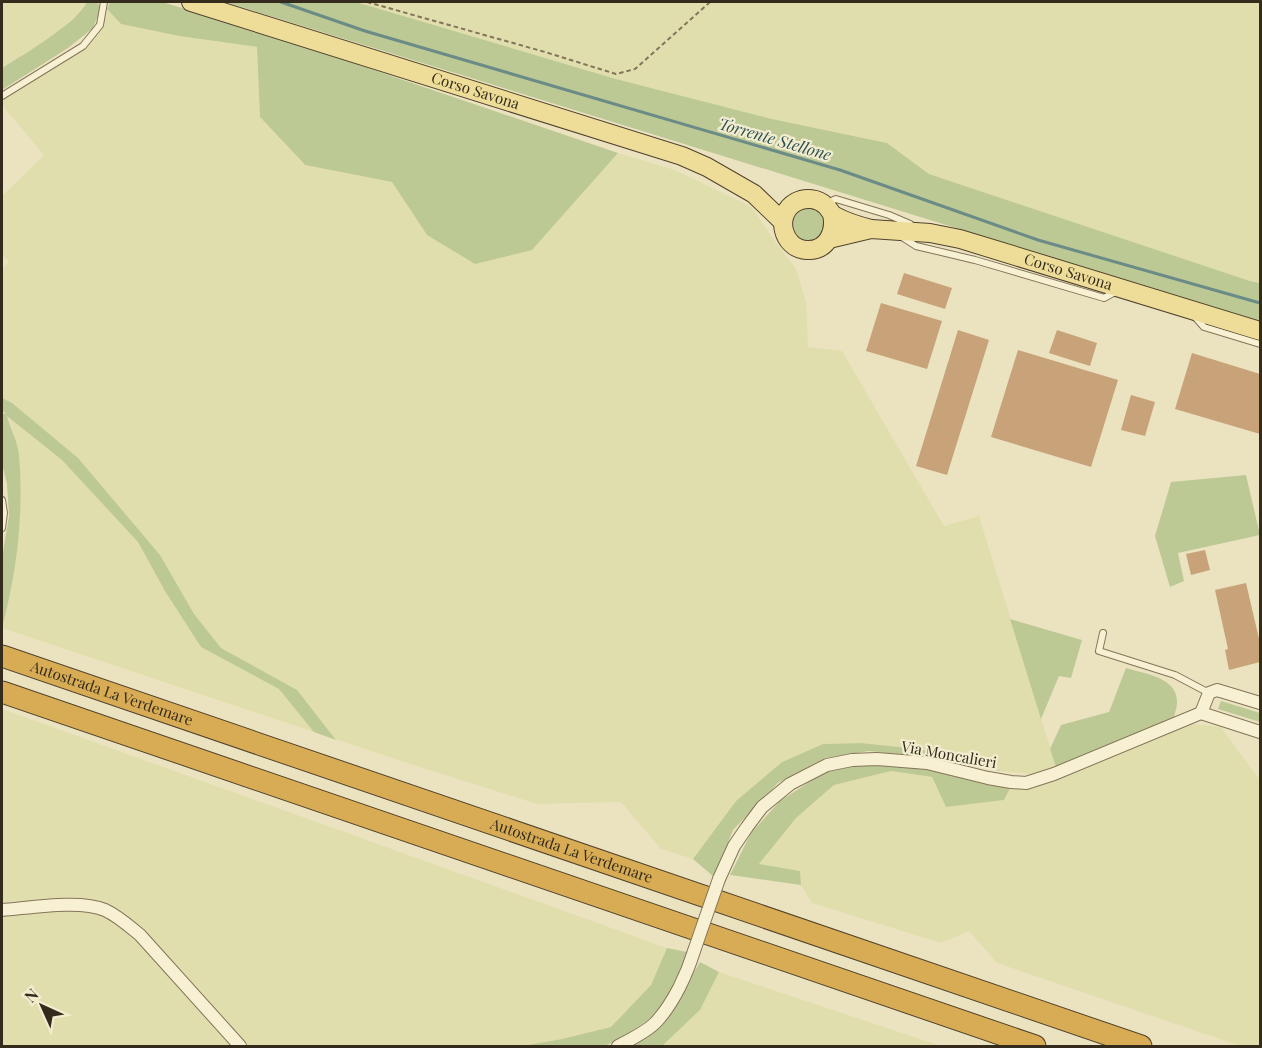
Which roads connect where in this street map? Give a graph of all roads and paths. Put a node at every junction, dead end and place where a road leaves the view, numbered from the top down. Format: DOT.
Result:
graph roads {
  1 [pos="104,2"];
  2 [pos="191,2"];
  3 [pos="367,2"];
  4 [pos="710,2"];
  5 [pos="2,96"];
  6 [pos="754,194"];
  7 [pos="796,202"];
  8 [pos="828,209"];
  9 [pos="783,222"];
  10 [pos="872,230"];
  11 [pos="891,231"];
  12 [pos="930,233"];
  13 [pos="829,239"];
  14 [pos="1120,288"];
  15 [pos="1186,308"];
  16 [pos="1260,331"];
  17 [pos="1260,344"];
  18 [pos="2,500"];
  19 [pos="2,528"];
  20 [pos="1104,633"];
  21 [pos="2,656"];
  22 [pos="2,692"];
  23 [pos="1209,693"];
  24 [pos="1260,704"];
  25 [pos="1201,713"];
  26 [pos="1260,732"];
  27 [pos="2,910"];
  28 [pos="240,1047"];
  29 [pos="618,1047"];
  30 [pos="1035,1047"];
  31 [pos="1141,1047"];
  1 -- 5 [label="lane"];
  2 -- 6 [label="main road, Corso Savona"];
  3 -- 4 [label="path"];
  6 -- 7 [label="main road, Corso Savona"];
  6 -- 9 [label="main road, Corso Savona"];
  7 -- 8 [label="main road, Corso Savona"];
  7 -- 9 [label="main road"];
  8 -- 10 [label="main road, Corso Savona"];
  8 -- 12 [label="lane"];
  8 -- 13 [label="main road"];
  9 -- 13 [label="main road, Corso Savona"];
  10 -- 11 [label="main road, Corso Savona"];
  10 -- 13 [label="main road, Corso Savona"];
  11 -- 12 [label="main road, Corso Savona"];
  11 -- 14 [label="lane"];
  12 -- 14 [label="main road, Corso Savona"];
  14 -- 15 [label="main road, Corso Savona"];
  15 -- 16 [label="main road, Corso Savona"];
  15 -- 17 [label="lane"];
  18 -- 19 [label="lane"];
  20 -- 23 [label="lane"];
  21 -- 31 [label="highway, Autostrada La Verdemare"];
  22 -- 30 [label="highway"];
  23 -- 24 [label="street"];
  23 -- 25 [label="street"];
  25 -- 26 [label="street"];
  25 -- 29 [label="street, Via Moncalieri, bridge"];
  27 -- 28 [label="street"];
}
